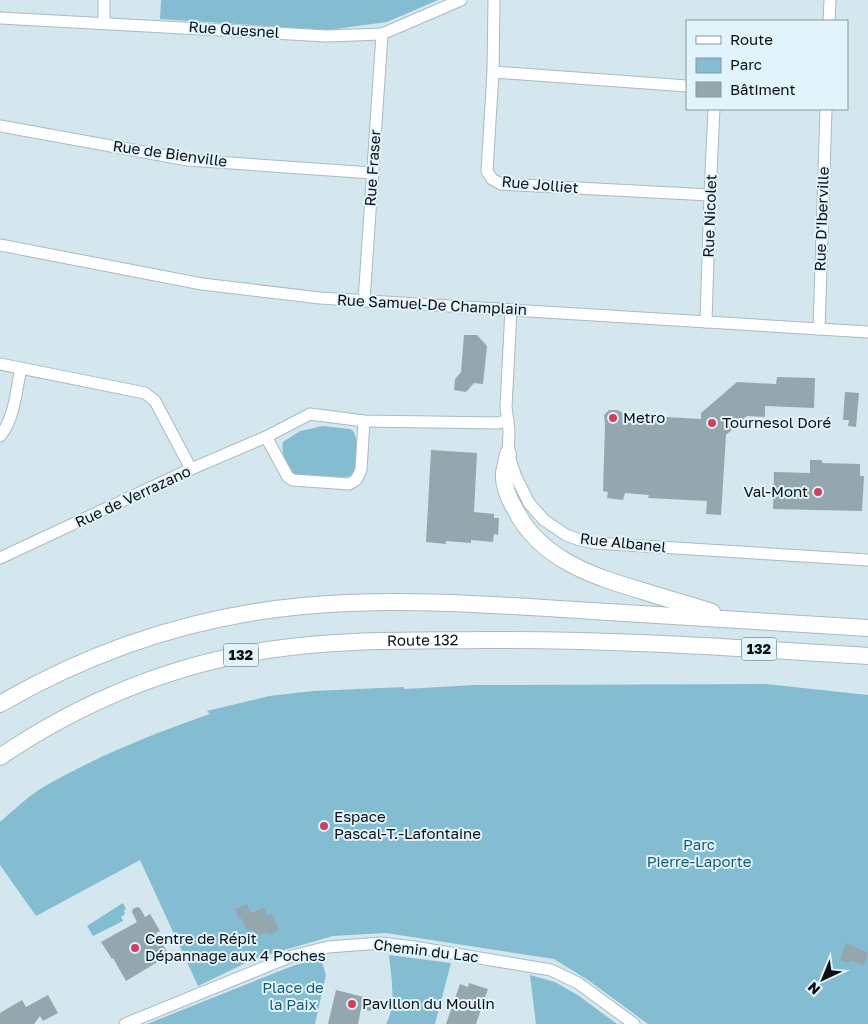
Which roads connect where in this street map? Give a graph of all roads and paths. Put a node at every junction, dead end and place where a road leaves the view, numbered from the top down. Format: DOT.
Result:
graph roads {
  1 [pos="104,0"];
  2 [pos="461,0"];
  3 [pos="494,0"];
  4 [pos="830,0"];
  5 [pos="0,18"];
  6 [pos="829,20"];
  7 [pos="104,23"];
  8 [pos="382,34"];
  9 [pos="493,72"];
  10 [pos="686,86"];
  11 [pos="714,110"];
  12 [pos="826,110"];
  13 [pos="0,126"];
  14 [pos="372,173"];
  15 [pos="710,195"];
  16 [pos="0,245"];
  17 [pos="364,301"];
  18 [pos="511,309"];
  19 [pos="706,322"];
  20 [pos="819,329"];
  21 [pos="868,332"];
  22 [pos="0,364"];
  23 [pos="21,368"];
  24 [pos="508,420"];
  25 [pos="364,421"];
  26 [pos="0,436"];
  27 [pos="266,437"];
  28 [pos="508,454"];
  29 [pos="192,469"];
  30 [pos="0,558"];
  31 [pos="868,560"];
  32 [pos="738,620"];
  33 [pos="868,628"];
  34 [pos="868,656"];
  35 [pos="0,704"];
  36 [pos="0,757"];
  37 [pos="125,1024"];
  38 [pos="634,1024"];
  1 -- 7 [label="street"];
  2 -- 8 [label="street, Rue Quesnel"];
  3 -- 9 [label="street, Rue Jolliet"];
  4 -- 6 [label="street"];
  5 -- 7 [label="street, Rue Quesnel"];
  7 -- 8 [label="street, Rue Quesnel"];
  8 -- 14 [label="street, Rue Fraser"];
  9 -- 10 [label="street"];
  9 -- 15 [label="street, Rue Jolliet"];
  11 -- 15 [label="street, Rue Nicolet"];
  12 -- 20 [label="street, Rue D'Iberville"];
  13 -- 14 [label="street, Rue de Bienville"];
  14 -- 17 [label="street, Rue Fraser"];
  15 -- 19 [label="street, Rue Nicolet"];
  16 -- 17 [label="street, Rue Samuel-De Champlain"];
  17 -- 18 [label="street, Rue Samuel-De Champlain"];
  18 -- 19 [label="street, Rue Samuel-De Champlain"];
  18 -- 24 [label="street, Rue Albanel"];
  19 -- 20 [label="street, Rue Samuel-De Champlain"];
  20 -- 21 [label="street, Rue Samuel-De Champlain"];
  22 -- 23 [label="street"];
  23 -- 26 [label="street"];
  23 -- 29 [label="street"];
  24 -- 25 [label="street, Rue de Verrazano"];
  24 -- 28 [label="street, Rue Albanel"];
  25 -- 27 [label="street, Rue de Verrazano"];
  25 -- 27 [label="street"];
  27 -- 29 [label="street, Rue de Verrazano"];
  28 -- 31 [label="street, Rue Albanel"];
  28 -- 32 [label="highway"];
  29 -- 30 [label="street, Rue de Verrazano"];
  32 -- 33 [label="highway, 132"];
  32 -- 35 [label="highway, 132"];
  34 -- 36 [label="highway, Route 132 / 132"];
  37 -- 38 [label="street, Chemin du Lac"];
}
